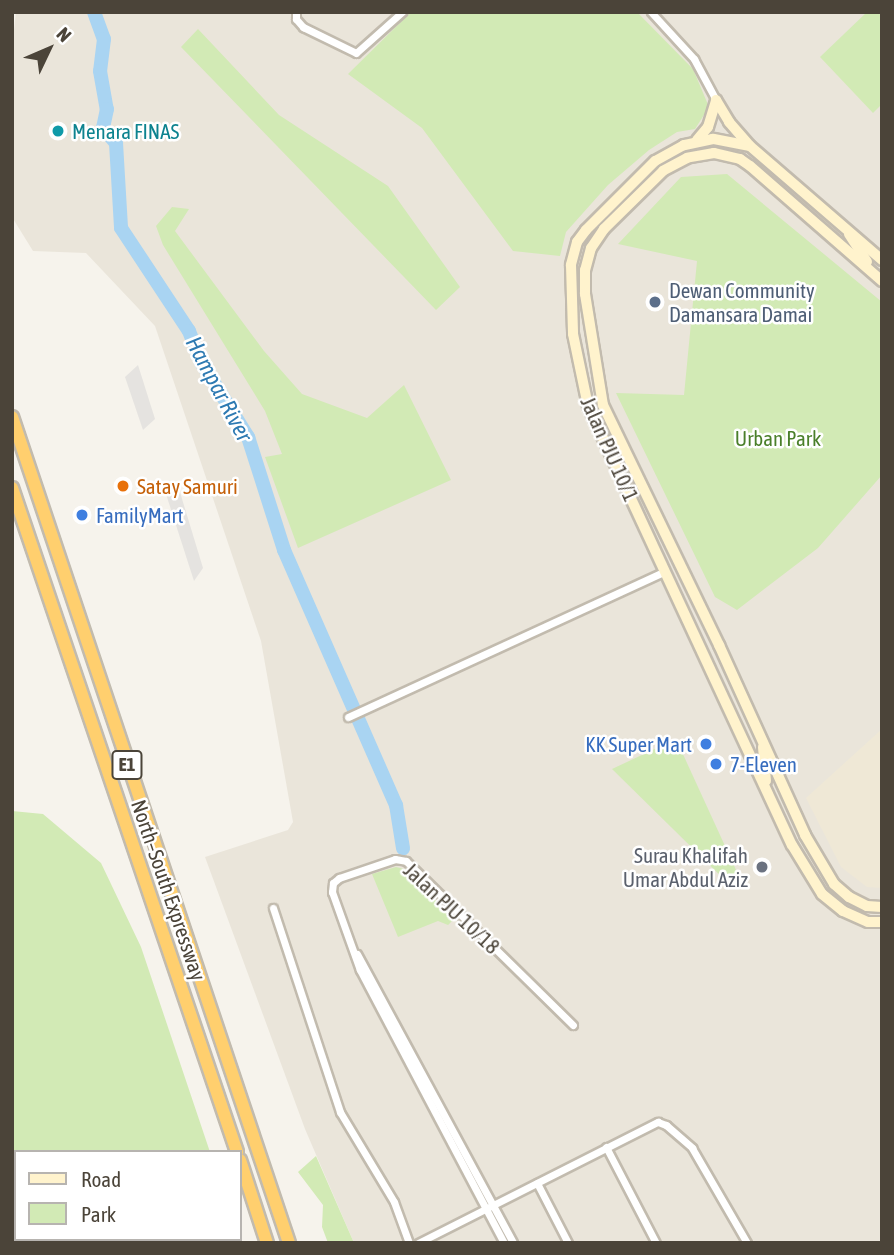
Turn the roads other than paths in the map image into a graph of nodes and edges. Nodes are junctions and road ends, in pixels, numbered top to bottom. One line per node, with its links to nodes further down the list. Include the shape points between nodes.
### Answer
1 (296, 12): 2 (street, via 303,27 356,53)
2 (402, 12)
3 (651, 12): 4 (street, via 694,59)
4 (716, 100): 5 (street, via 708,127); 6 (street)
5 (696, 140): 6 (street, Jalan PJU 10/1, via 726,139); 7 (street, Jalan PJU 10/1)
6 (750, 146): 9 (street, Jalan PJU 10/1)
7 (654, 161): 8 (street); 13 (street, Jalan PJU 10/1, via 586,230 577,242 571,265 573,334 587,404)
8 (625, 207): 11 (street, Jalan PJU 10/1, via 678,161 698,155 727,156 750,166); 15 (street, Jalan PJU 10/1, via 591,248 585,294 603,405)
9 (848, 230): 10 (street, Jalan PJU 10/1); 11 (street, via 860,255)
10 (882, 260)
11 (882, 279)
12 (12, 417): 30 (highway, North–South Expressway / E1)
13 (621, 476): 15 (street); 16 (street, Jalan PJU 10/1)
14 (12, 488): 25 (highway, North–South Expressway / E1)
15 (652, 507): 18 (street, Jalan PJU 10/1)
16 (665, 571): 17 (street); 19 (street, Jalan PJU 10/1)
17 (348, 717)
18 (762, 740): 19 (street); 20 (street, Jalan PJU 10/1, via 805,835 834,884 867,906)
19 (766, 788): 22 (street, Jalan PJU 10/1, via 792,845 822,894 843,911 868,922)
20 (882, 907)
21 (274, 908): 31 (street, via 340,1112 394,1202)
22 (882, 922)
23 (573, 1025): 28 (street, Jalan PJU 10/18, via 406,861 395,859 333,883 332,892 352,945)
24 (606, 1147): 27 (street); 36 (street); 37 (street, via 651,1123 666,1125 700,1159)
25 (236, 1150)
26 (242, 1166): 29 (highway)
27 (537, 1183): 28 (street); 35 (street)
28 (490, 1208): 32 (street); 33 (street, Jalan PJU 10/18); 34 (street, Jalan PJU 10/18)
29 (267, 1243)
30 (289, 1243)
31 (409, 1243)
32 (418, 1243)
33 (504, 1243)
34 (513, 1243)
35 (568, 1243)
36 (656, 1243)
37 (747, 1243)

